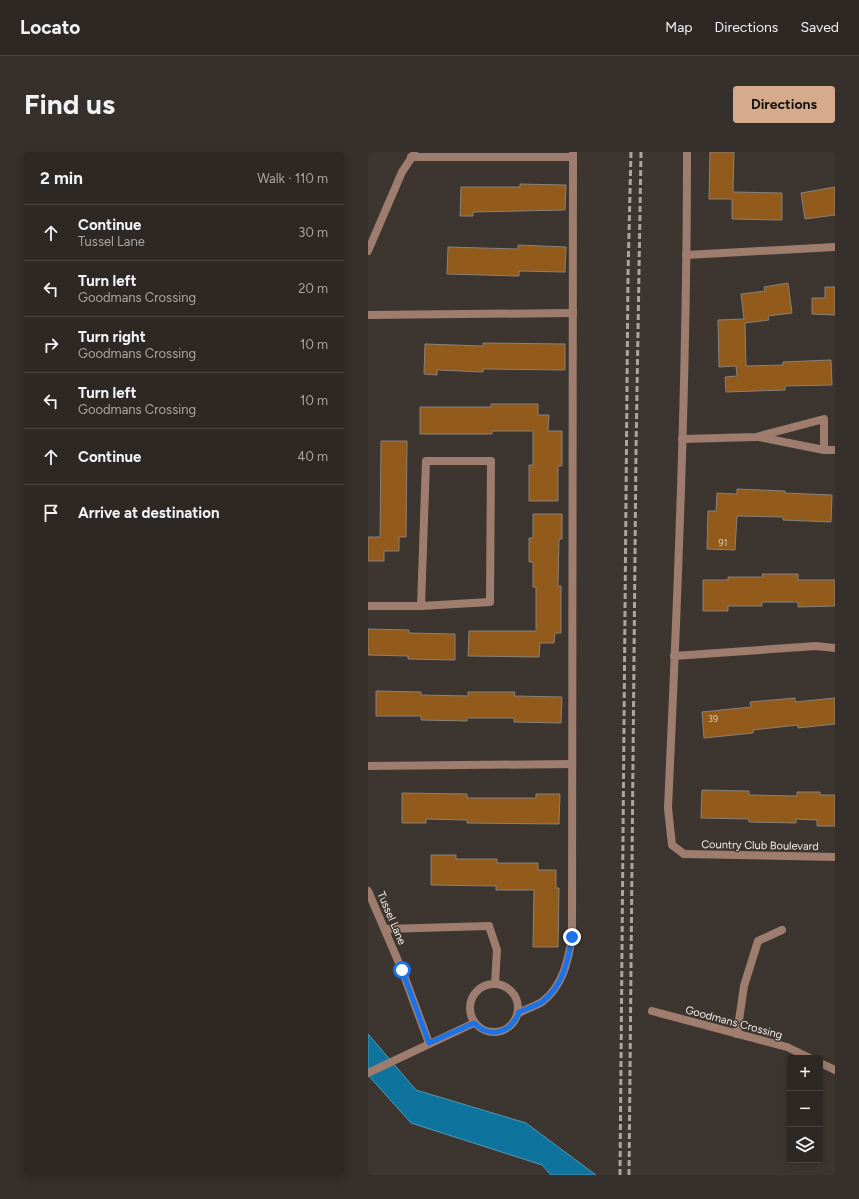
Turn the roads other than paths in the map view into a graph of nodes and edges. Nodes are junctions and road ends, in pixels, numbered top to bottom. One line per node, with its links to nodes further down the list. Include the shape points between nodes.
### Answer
1 (687, 152): 6 (street)
2 (413, 155): 3 (street); 5 (street, via 402,172)
3 (573, 155): 7 (street)
4 (835, 247): 6 (street)
5 (368, 251)
6 (686, 256): 10 (street)
7 (573, 313): 8 (street); 17 (street)
8 (368, 315)
9 (756, 436): 10 (street); 11 (street); 11 (street, via 824,419)
10 (682, 439): 16 (street)
11 (824, 450): 12 (street)
12 (835, 450)
13 (368, 606): 14 (street)
14 (421, 606): 14 (street, via 490,602 491,461 426,461)
15 (835, 648): 16 (street, via 816,646)
16 (674, 656): 19 (street, Country Club Boulevard, via 668,808 672,845 684,854)
17 (572, 764): 18 (street); 25 (street, via 572,937 568,962 559,983 542,1001)
18 (368, 766)
19 (835, 857)
20 (368, 891): 21 (street, Tussel Lane)
21 (385, 929): 23 (street, via 489,926 497,950); 28 (street, Tussel Lane)
22 (782, 930): 27 (street, via 758,941 744,986)
23 (495, 984): 25 (street, via 510,989 516,996); 26 (street, via 486,985 474,995 470,1009)
24 (652, 1011): 27 (street, Goodmans Crossing)
25 (519, 1012): 26 (street, via 513,1024 495,1033 486,1032)
26 (474, 1023): 28 (street)
27 (737, 1034): 29 (street, Goodmans Crossing, via 787,1047)
28 (429, 1043): 32 (street)
29 (804, 1055)
30 (823, 1064): 31 (street)
31 (835, 1070)
32 (368, 1073)

